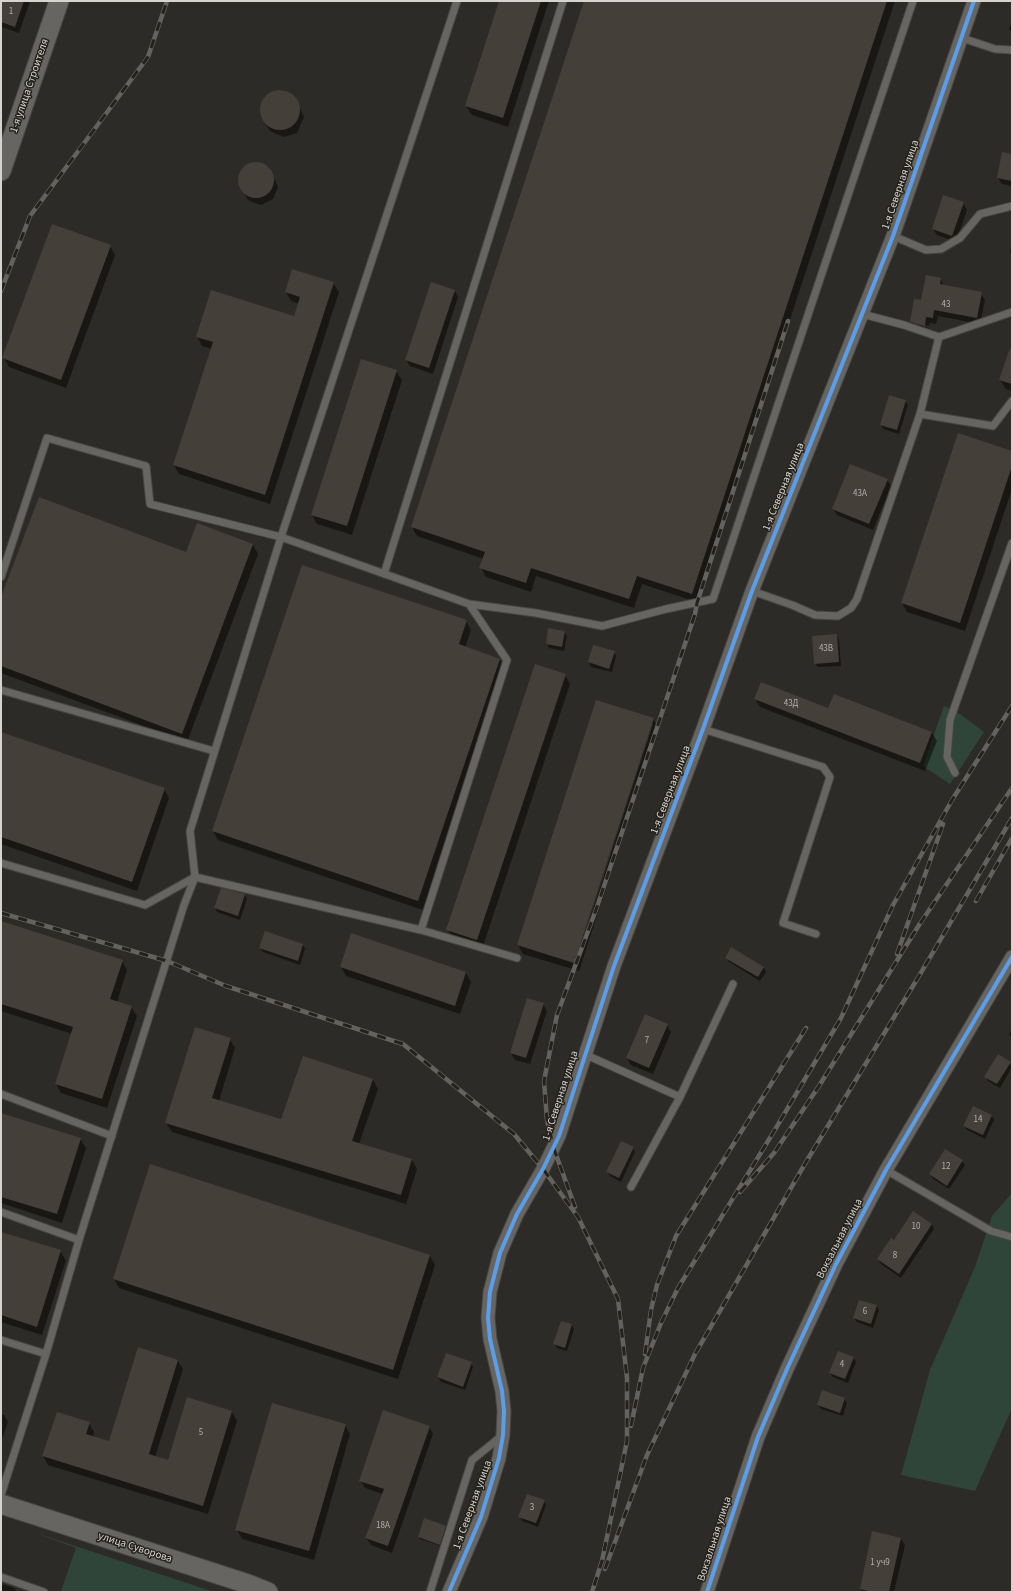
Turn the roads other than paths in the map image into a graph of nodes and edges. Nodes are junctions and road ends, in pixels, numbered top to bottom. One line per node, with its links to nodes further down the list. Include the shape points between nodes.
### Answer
1 (60, 1): 8 (street, 1-я улица Строителя)
2 (457, 1): 16 (lane)
3 (563, 1): 18 (lane)
4 (913, 1): 21 (lane, via 713,599 602,626 536,613)
5 (974, 1): 6 (street, 1-я Северная улица)
6 (962, 38): 7 (lane, via 995,49); 10 (street, 1-я Северная улица)
7 (1012, 50)
8 (1, 171)
9 (1012, 206): 10 (lane, via 980,214 960,238 941,249 926,250)
10 (892, 236): 12 (street, 1-я Северная улица)
11 (1012, 312): 13 (lane)
12 (862, 314): 13 (lane); 20 (street, 1-я Северная улица)
13 (939, 338): 15 (lane)
14 (1012, 401): 15 (lane, via 993,426)
15 (920, 414): 20 (lane, via 866,576 851,608 838,616 815,615)
16 (281, 537): 18 (lane); 19 (lane, via 150,504 146,466 47,438); 24 (lane)
17 (1012, 543): 25 (lane, via 950,720 947,757)
18 (384, 574): 21 (lane)
19 (1, 576)
20 (752, 591): 23 (street, 1-я Северная улица)
21 (469, 604): 28 (lane, via 507,660)
22 (1, 690): 24 (lane)
23 (703, 729): 29 (lane, via 823,767 830,777 783,923); 33 (street, 1-я Северная улица, via 614,966)
24 (214, 751): 27 (lane, via 190,831)
25 (955, 773)
26 (1, 863): 27 (lane, via 145,905)
27 (195, 877): 28 (lane); 36 (lane, via 184,904)
28 (421, 930): 31 (lane)
29 (816, 934)
30 (1012, 957): 37 (street, Вокзальная улица)
31 (517, 958)
32 (733, 984): 35 (lane)
33 (584, 1054): 35 (lane); 44 (street, 1-я Северная улица, via 559,1136 508,1233 492,1286 488,1318 502,1391)
34 (1, 1094): 36 (lane)
35 (680, 1097): 38 (lane)
36 (112, 1136): 41 (lane)
37 (886, 1170): 40 (lane, via 991,1232); 52 (street, Вокзальная улица, via 836,1264 758,1436)
38 (631, 1187)
39 (1, 1212): 41 (lane)
40 (1012, 1238)
41 (79, 1240): 43 (lane)
42 (1, 1340): 43 (lane)
43 (46, 1354): 45 (lane)
44 (503, 1435): 50 (lane, via 472,1460); 51 (street, 1-я Северная улица, via 499,1458 481,1516)
45 (1, 1495)
46 (1, 1504): 49 (street, улица Суворова)
47 (1, 1578): 48 (lane)
48 (44, 1592)
49 (268, 1592)
50 (430, 1592)
51 (449, 1592)
52 (707, 1592)

